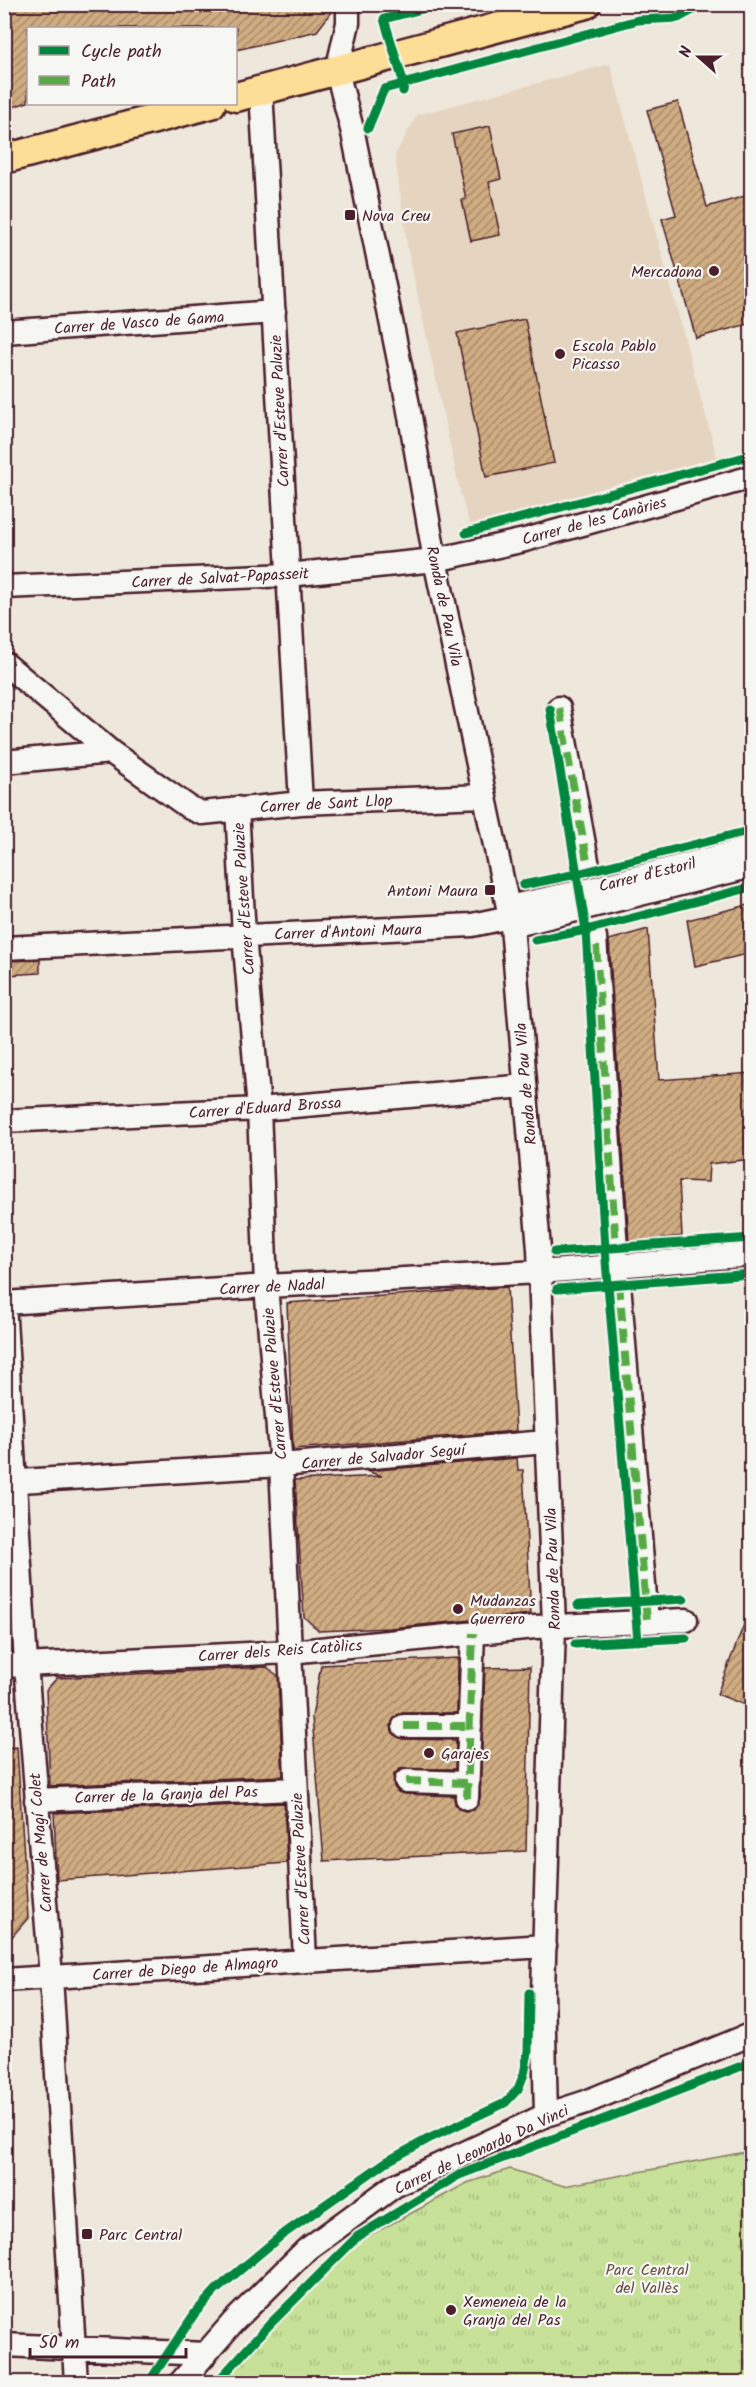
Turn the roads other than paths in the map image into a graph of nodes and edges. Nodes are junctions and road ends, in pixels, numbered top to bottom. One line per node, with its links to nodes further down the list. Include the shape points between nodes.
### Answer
1 (348, 4): 3 (street, via 348,23)
2 (586, 4): 3 (main road)
3 (337, 70): 4 (main road); 10 (street, Ronda de Pau Vila, via 353,133)
4 (248, 94): 7 (street, Carrer d'Esteve Paluzie)
5 (207, 105): 6 (main road)
6 (4, 159)
7 (274, 312): 8 (street, Carrer de Vasco de Gama); 11 (street, Carrer d'Esteve Paluzie)
8 (4, 332)
9 (752, 477): 10 (street, Carrer de les Canàries, via 525,540)
10 (435, 560): 11 (street, Carrer de Salvat-Papasseit); 17 (street, Ronda de Pau Vila)
11 (288, 576): 12 (street, Carrer de Salvat-Papasseit); 18 (street, Carrer d'Esteve Paluzie)
12 (4, 587)
13 (4, 663): 15 (street, Carrer de Sant Llop)
14 (560, 708): 21 (street)
15 (111, 752): 16 (street); 19 (street, Carrer de Sant Llop, via 190,808 202,813)
16 (4, 762)
17 (484, 796): 18 (street, Carrer de Sant Llop); 23 (street, Ronda de Pau Vila)
18 (301, 803): 19 (street, Carrer de Sant Llop)
19 (237, 808): 24 (street, Carrer d'Esteve Paluzie)
20 (752, 848): 23 (street, Carrer d'Estoril, via 592,889)
21 (588, 866)
22 (752, 866): 23 (street, Carrer d'Estoril)
23 (510, 917): 24 (street, Carrer d'Antoni Maura, via 472,925); 27 (street, Ronda de Pau Vila)
24 (244, 935): 26 (street, Carrer d'Antoni Maura); 28 (street, Carrer d'Esteve Paluzie)
25 (595, 937): 30 (street)
26 (4, 948)
27 (525, 1086): 28 (street, Carrer d'Eduard Brossa); 32 (street, Ronda de Pau Vila)
28 (259, 1109): 29 (street, Carrer d'Eduard Brossa); 34 (street, Carrer d'Esteve Paluzie)
29 (4, 1121)
30 (616, 1249)
31 (752, 1255): 32 (street, Carrer de Nadal)
32 (540, 1272): 34 (street, Carrer de Nadal); 36 (street, Ronda de Pau Vila)
33 (619, 1283): 40 (street)
34 (266, 1286): 35 (street, Carrer de Nadal); 37 (street, Carrer d'Esteve Paluzie)
35 (4, 1303): 38 (street, Carrer de Magí Colet)
36 (546, 1442): 37 (street, Carrer de Salvador Seguí); 41 (street, Ronda de Pau Vila)
37 (281, 1466): 38 (street, Carrer de Salvador Seguí); 43 (street, Carrer d'Esteve Paluzie)
38 (10, 1481): 44 (street, Carrer de Magí Colet)
39 (686, 1620): 40 (street, Carrer dels Reis Catòlics)
40 (647, 1622): 41 (street, Carrer dels Reis Catòlics)
41 (554, 1625): 42 (street, Carrer dels Reis Catòlics); 50 (street, Ronda de Pau Vila)
42 (474, 1633): 43 (street, Carrer dels Reis Catòlics); 46 (street)
43 (290, 1652): 44 (street, Carrer dels Reis Catòlics); 48 (street, Carrer d'Esteve Paluzie)
44 (15, 1665): 49 (street, Carrer de Magí Colet)
45 (404, 1726): 46 (street)
46 (470, 1726): 47 (street, via 467,1791)
47 (406, 1781)
48 (296, 1789): 49 (street, Carrer de la Granja del Pas); 51 (street, Carrer d'Esteve Paluzie)
49 (36, 1800): 52 (street, Carrer de Magí Colet)
50 (545, 1946): 51 (street, Carrer de Diego de Almagro); 55 (street, Ronda de Pau Vila)
51 (305, 1960): 52 (street, Carrer de Diego de Almagro)
52 (51, 1977): 53 (street, Carrer de Diego de Almagro); 57 (street, Carrer de Magí Colet)
53 (4, 1980)
54 (746, 2034): 55 (street, Carrer de Leonardo Da Vinci)
55 (546, 2115): 58 (street, Carrer de Leonardo Da Vinci, via 394,2186 305,2251 234,2320)
56 (4, 2345): 57 (street)
57 (74, 2348): 58 (street); 59 (street, Carrer de Magí Colet)
58 (206, 2354): 60 (street, Carrer de Leonardo Da Vinci)
59 (76, 2382)
60 (182, 2382)

